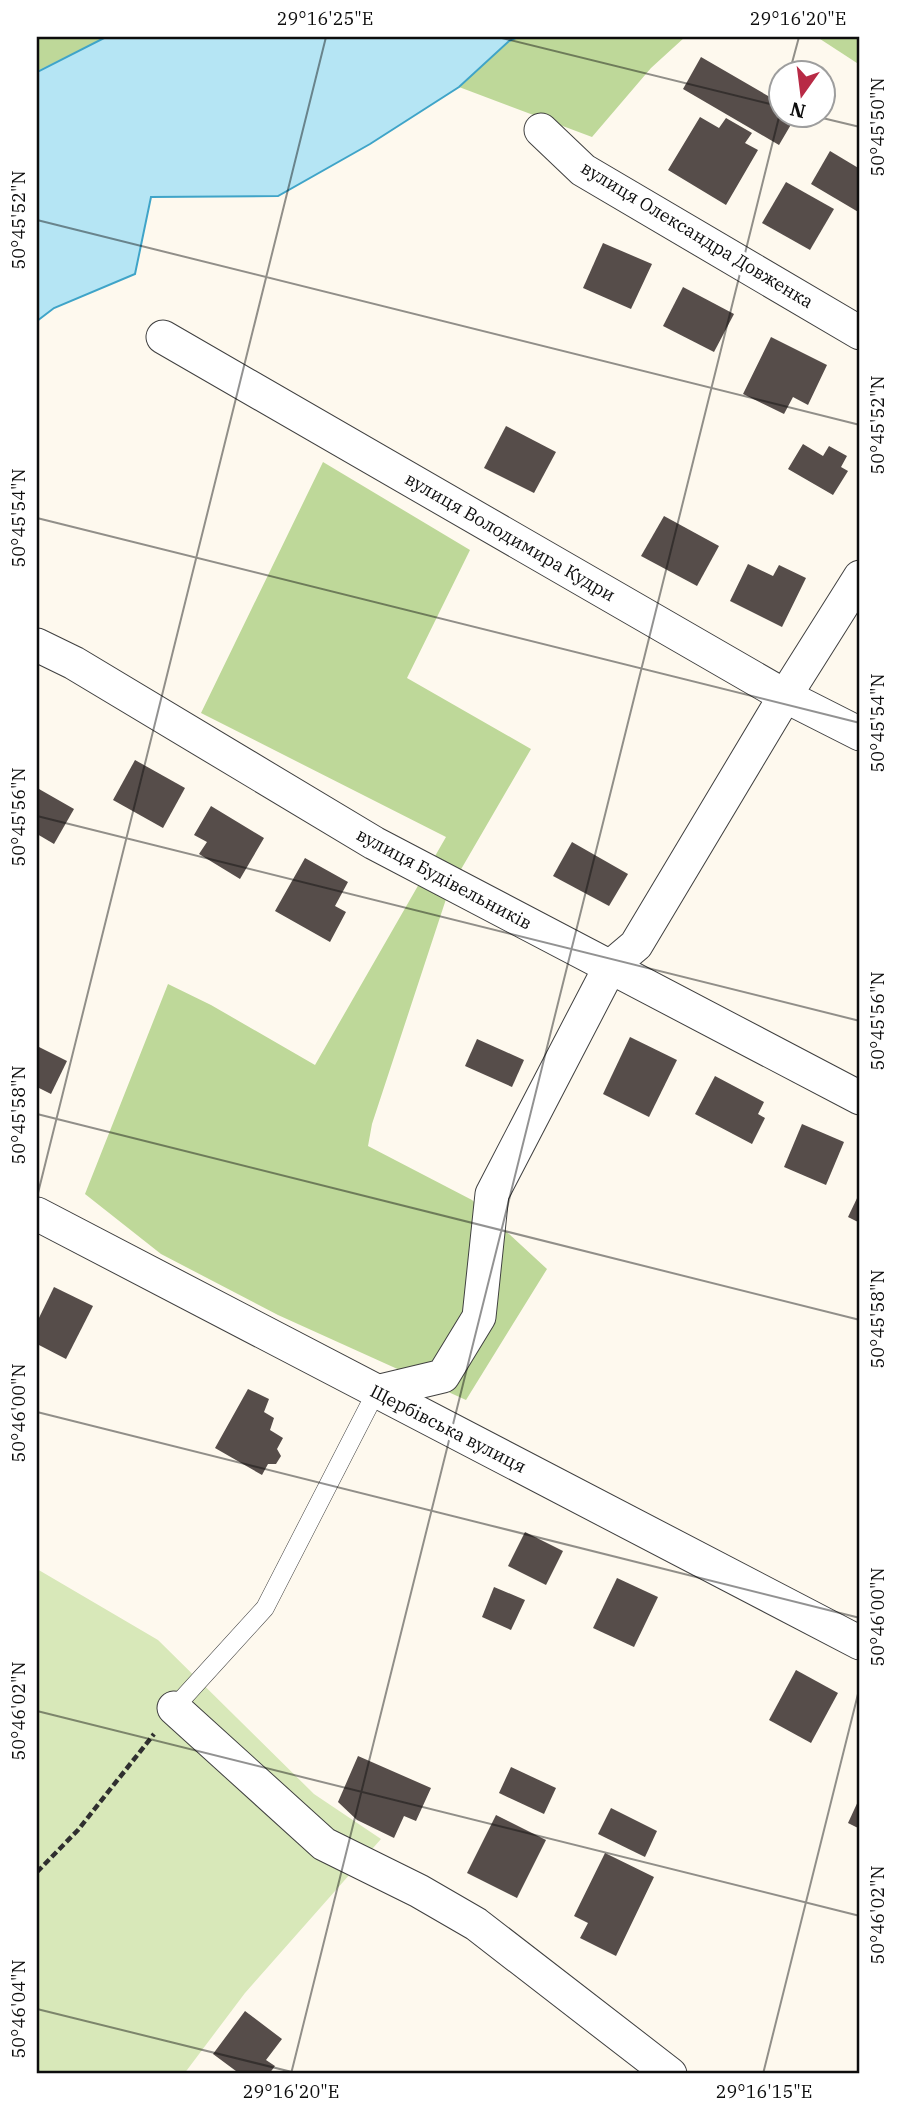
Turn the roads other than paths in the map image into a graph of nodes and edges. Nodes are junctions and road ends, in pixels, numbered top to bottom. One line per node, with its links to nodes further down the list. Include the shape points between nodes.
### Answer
1 (541, 130): 2 (street, вулиця Олександра Довженка, via 583,170)
2 (860, 332)
3 (163, 337): 6 (street, вулиця Володимира Кудри)
4 (860, 578): 6 (street)
5 (37, 645): 8 (street, вулиця Будівельників, via 374,843)
6 (785, 696): 7 (street, вулиця Володимира Кудри); 8 (street, via 636,945)
7 (860, 734)
8 (610, 967): 9 (street, вулиця Будівельників); 11 (street, via 492,1194 479,1317 443,1376)
9 (860, 1098)
10 (37, 1214): 11 (street, Щербівська вулиця)
11 (376, 1392): 12 (street, Щербівська вулиця); 13 (lane, via 265,1608)
12 (860, 1643)
13 (174, 1708): 14 (street, via 324,1844 477,1924)
14 (670, 2074)

